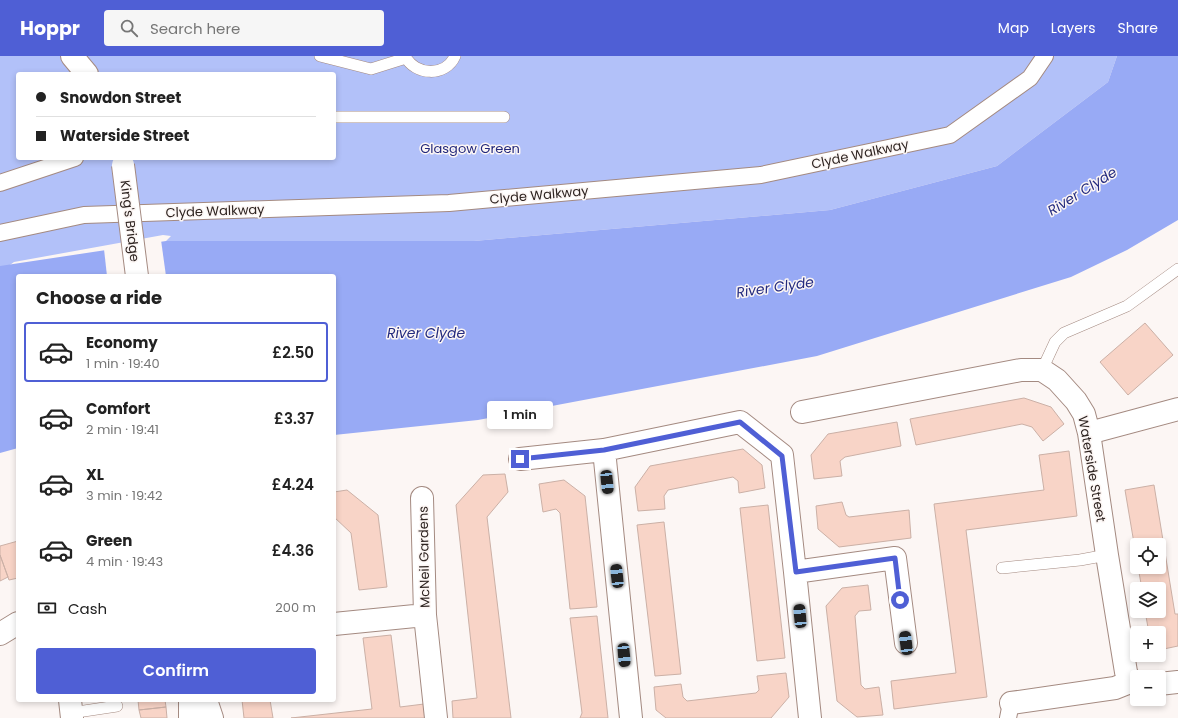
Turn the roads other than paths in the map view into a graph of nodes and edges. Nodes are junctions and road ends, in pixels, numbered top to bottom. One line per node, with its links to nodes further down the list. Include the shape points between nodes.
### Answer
1 (72, 56): 6 (street)
2 (320, 56): 5 (lane, via 371,69)
3 (455, 56): 5 (lane, via 447,66 430,72 412,66)
4 (1045, 56): 12 (street, Clyde Walkway, via 1030,78 950,135 761,175 450,203 84,215)
5 (406, 57)
6 (85, 72)
7 (336, 117): 8 (lane)
8 (504, 117)
9 (69, 160): 11 (street)
10 (122, 162): 14 (street, King's Bridge, bridge)
11 (0, 183)
12 (0, 233)
13 (1178, 269): 15 (lane, via 1128,306 1064,333 1055,342)
14 (137, 274)
15 (1042, 370): 17 (street, via 1021,370); 18 (street, Waterside Street, via 1057,380 1076,400 1084,414)
16 (1178, 409): 18 (street)
17 (802, 412)
18 (1089, 433): 22 (street, Waterside Street)
19 (604, 450): 20 (street); 24 (street, via 740,422 782,456); 42 (street)
20 (520, 459)
21 (422, 498): 25 (street, McNeil Gardens)
22 (1107, 555): 23 (lane); 30 (street, Waterside Street, via 1126,672)
23 (1002, 568)
24 (796, 572): 29 (street, via 895,558); 43 (street)
25 (425, 615): 27 (street, McNeil Gardens); 41 (street, McNeil Gardens)
26 (16, 624): 28 (street)
27 (336, 624)
28 (0, 634)
29 (906, 643)
30 (1130, 678)
31 (1178, 682): 32 (street)
32 (1166, 683)
33 (1130, 684): 38 (street)
34 (190, 702): 39 (street)
35 (207, 702): 40 (street)
36 (117, 706): 37 (lane)
37 (71, 710)
38 (1010, 710)
39 (190, 718)
40 (212, 718)
41 (436, 718)
42 (631, 718)
43 (810, 718)

